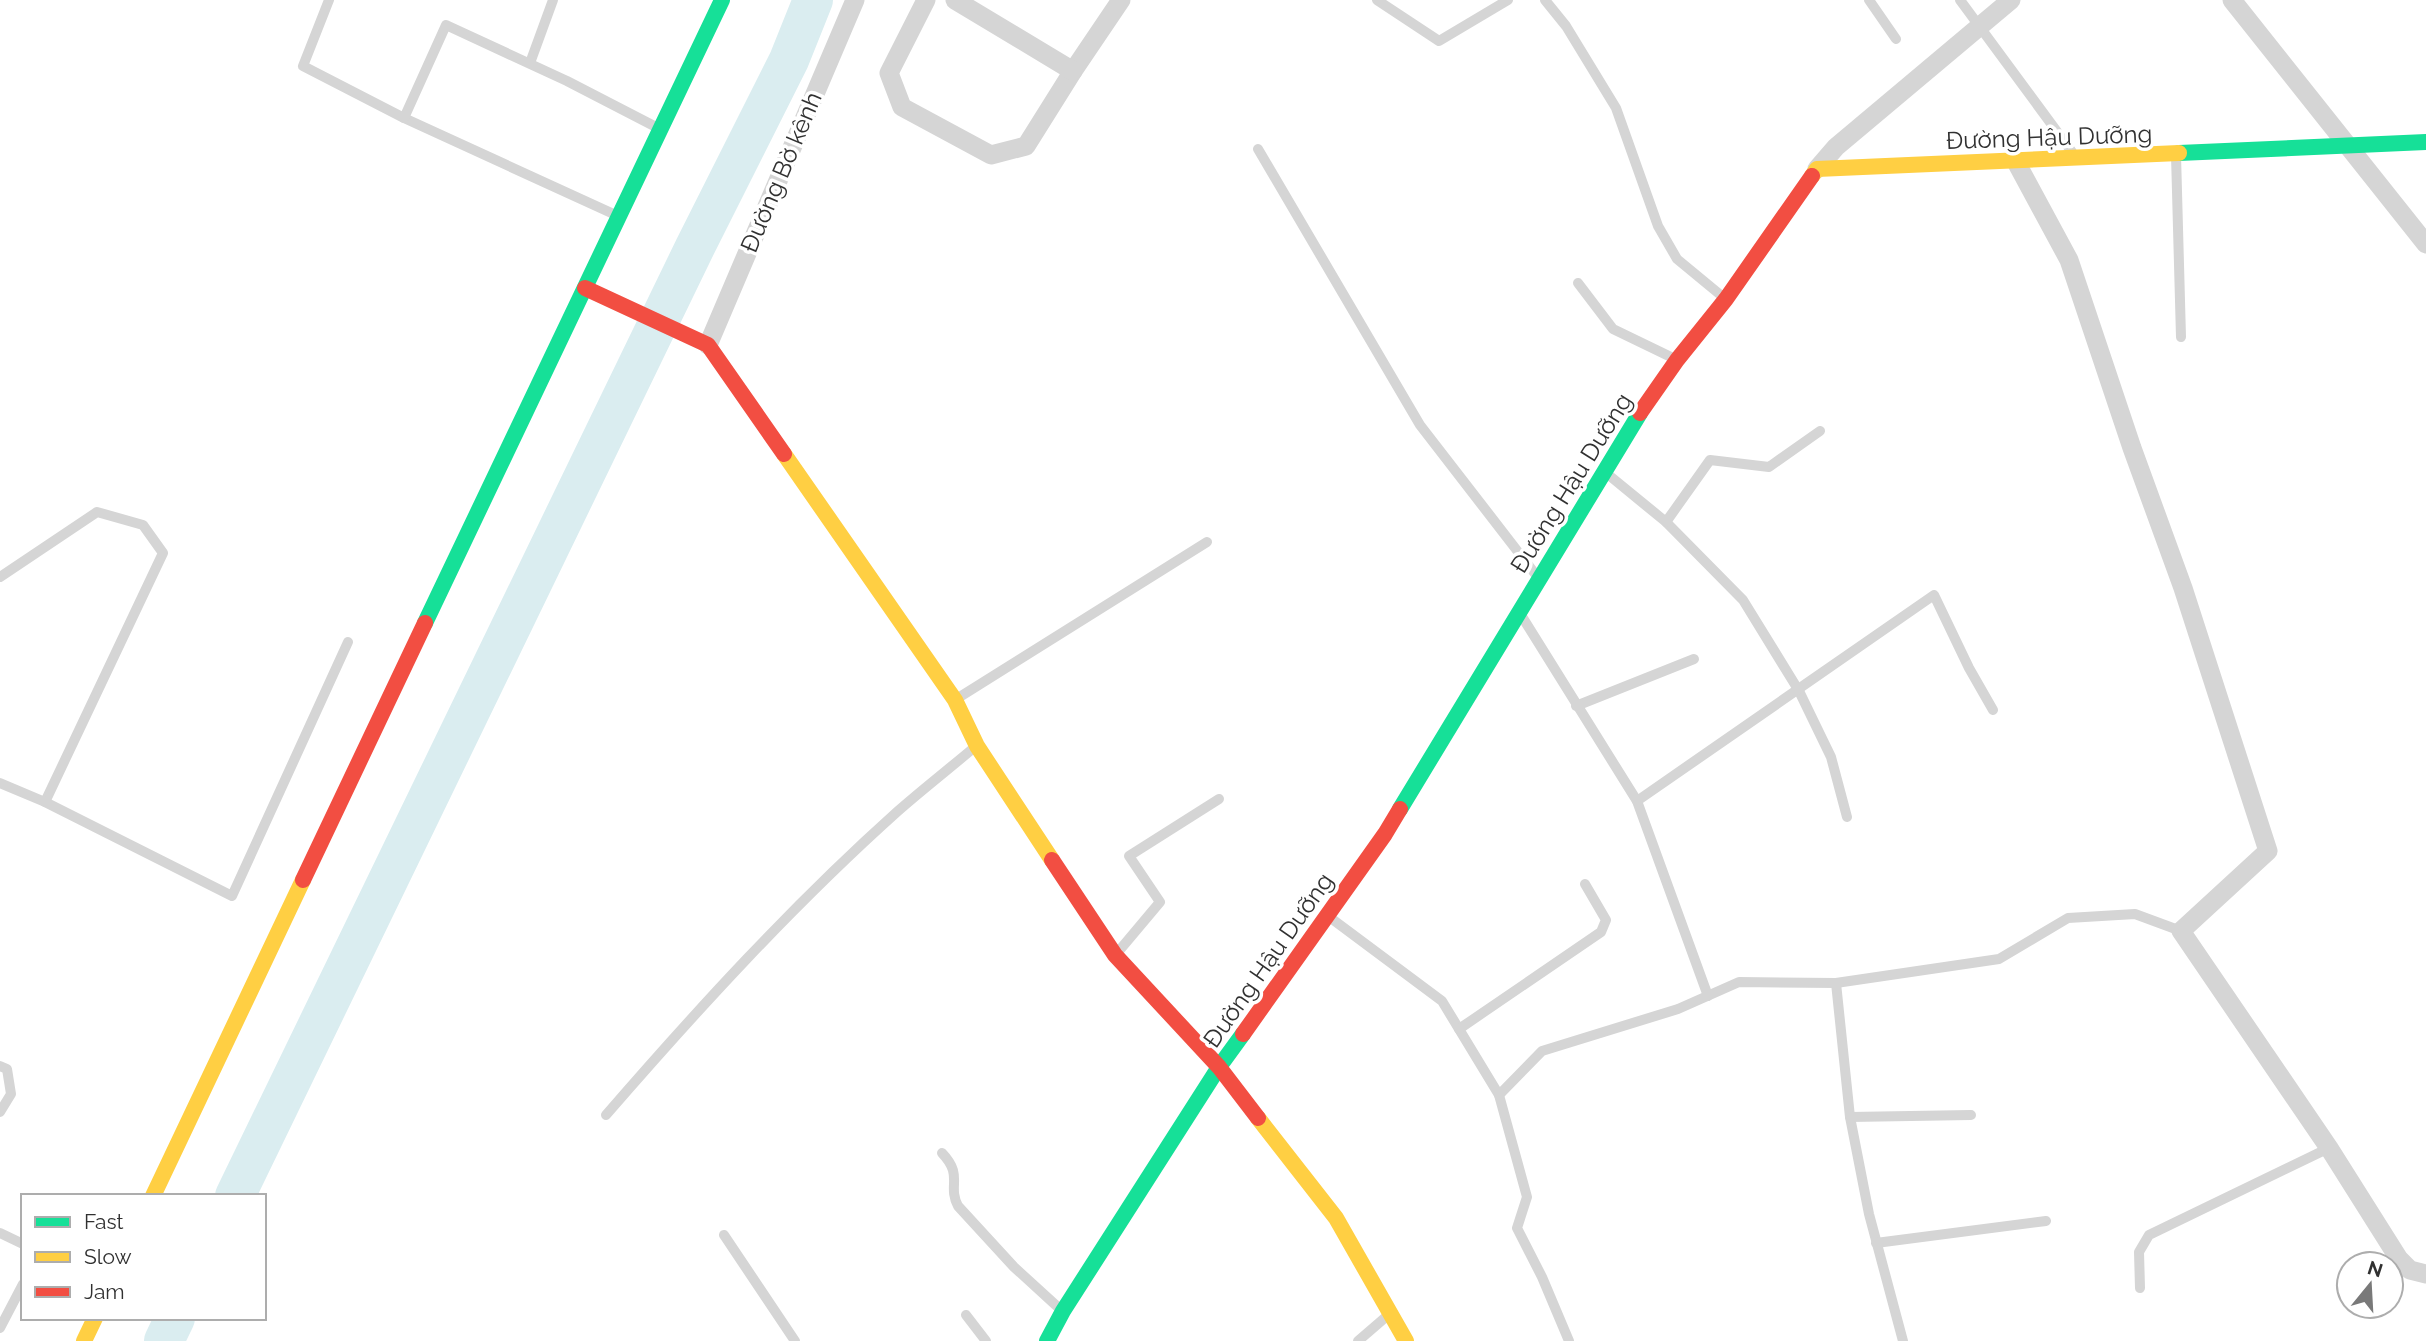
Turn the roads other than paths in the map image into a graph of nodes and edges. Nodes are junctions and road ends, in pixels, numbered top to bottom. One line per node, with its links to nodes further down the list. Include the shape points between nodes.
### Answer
1 (329, 0): 19 (lane, via 303,66)
2 (554, 0): 17 (lane)
3 (722, 0): 20 (street)
4 (855, 0): 34 (street, Đường Bờ kênh)
5 (926, 0): 18 (street, via 889,74 902,107 991,155 1026,146)
6 (955, 0): 18 (street)
7 (1121, 0): 18 (street)
8 (1377, 0): 9 (lane, via 1439,41)
9 (1507, 0)
10 (1545, 0): 32 (lane, via 1616,108 1658,226 1677,259)
11 (1869, 0): 16 (lane)
12 (1960, 0): 15 (lane)
13 (2011, 0): 15 (street)
14 (2232, 0): 22 (street)
15 (1980, 26): 25 (lane); 27 (street, via 1836,147)
16 (1896, 39)
17 (530, 63): 19 (lane, via 446,25); 20 (lane)
18 (1073, 71)
19 (404, 118): 28 (lane)
20 (660, 129): 28 (street)
21 (2426, 142): 22 (street, Đường Hậu Dưỡng)
22 (2348, 147): 24 (street, Đường Hậu Dưỡng); 29 (street)
23 (1258, 149): 41 (lane, via 1420,425)
24 (2176, 155): 25 (street, Đường Hậu Dưỡng); 33 (lane)
25 (2077, 159): 26 (street, Đường Hậu Dưỡng)
26 (2015, 160): 27 (street, Đường Hậu Dưỡng); 57 (street, via 2069,260 2268,851)
27 (1817, 169): 32 (street, Đường Hậu Dưỡng)
28 (618, 217): 31 (street)
29 (2426, 244)
30 (1578, 283): 35 (lane, via 1614,329)
31 (585, 288): 34 (street); 71 (street)
32 (1726, 299): 35 (street, Đường Hậu Dưỡng)
33 (2181, 337)
34 (708, 345): 46 (street)
35 (1677, 360): 37 (street, Đường Hậu Dưỡng)
36 (1820, 431): 38 (lane, via 1769,467 1710,460)
37 (1604, 471): 38 (lane); 41 (street, Đường Hậu Dưỡng)
38 (1666, 522): 45 (lane, via 1743,600)
39 (1207, 542): 46 (lane)
40 (0, 577): 52 (lane, via 97,512 143,525 163,553)
41 (1538, 579): 42 (street, Đường Hậu Dưỡng)
42 (1518, 611): 47 (lane); 56 (street, Đường Hậu Dưỡng, via 1385,834)
43 (348, 642): 52 (lane, via 232,896)
44 (1694, 659): 47 (lane)
45 (1799, 691): 48 (lane, via 1934,595); 53 (lane); 54 (lane, via 1830,757)
46 (955, 700): 49 (street)
47 (1576, 706): 53 (lane)
48 (1993, 710)
49 (977, 746): 58 (street); 66 (lane, via 828,876 704,1003)
50 (0, 783): 52 (lane)
51 (1219, 799): 58 (lane, via 1129,856 1160,902)
52 (45, 802)
53 (1637, 802): 60 (lane)
54 (1847, 817)
55 (1585, 884): 61 (lane, via 1606,920 1601,932)
56 (1327, 916): 61 (lane, via 1442,1001); 63 (street, Đường Hậu Dưỡng)
57 (2181, 931): 59 (lane, via 2135,914 2068,918 1999,959); 69 (street)
58 (1115, 955): 63 (street)
59 (1836, 983): 60 (lane, via 1739,982); 68 (lane)
60 (1708, 996): 64 (lane, via 1542,1051)
61 (1459, 1030): 64 (lane)
62 (0, 1066): 65 (lane, via 7,1069 11,1094)
63 (1219, 1067): 80 (street, Đường Hậu Dưỡng); 81 (street, via 1336,1219)
64 (1499, 1095): 91 (lane, via 1527,1197 1517,1228)
65 (0, 1112)
66 (606, 1115)
67 (1971, 1115): 68 (lane)
68 (1850, 1116): 76 (lane)
69 (2329, 1149): 77 (street, via 2399,1259 2410,1270); 79 (lane, via 2149,1235 2139,1252)
70 (942, 1153): 80 (lane, via 954,1169 958,1206 1014,1267)
71 (154, 1194)
72 (2046, 1221): 76 (lane)
73 (0, 1233): 75 (lane)
74 (724, 1235): 86 (lane)
75 (21, 1243)
76 (1876, 1243): 92 (lane)
77 (2426, 1274)
78 (21, 1288): 84 (lane)
79 (2140, 1288)
80 (1063, 1311): 88 (street, Đường Hậu Dưỡng)
81 (1391, 1313): 89 (lane); 90 (street)
82 (966, 1315): 87 (lane)
83 (94, 1320): 85 (street)
84 (0, 1328)
85 (84, 1341)
86 (795, 1341)
87 (986, 1341)
88 (1047, 1341)
89 (1358, 1341)
90 (1406, 1341)
91 (1569, 1341)
92 (1903, 1341)

